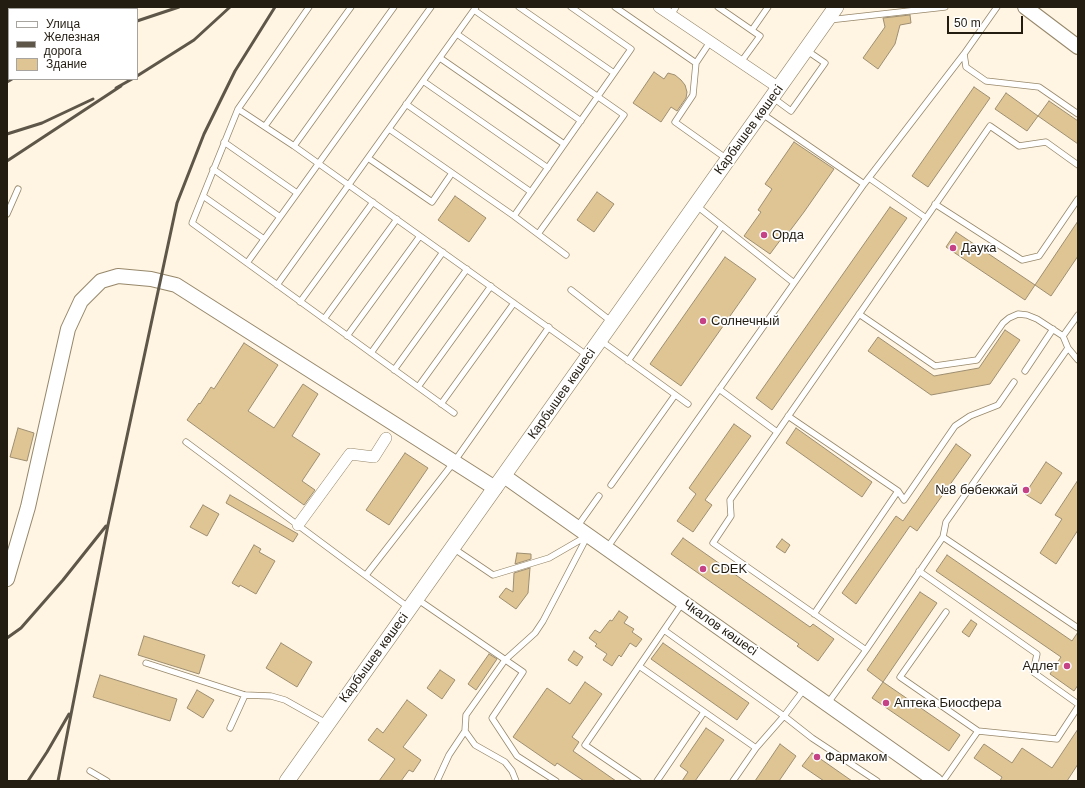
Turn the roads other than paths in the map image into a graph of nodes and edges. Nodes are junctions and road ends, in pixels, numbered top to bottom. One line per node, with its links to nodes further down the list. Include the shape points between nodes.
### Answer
1 (309, 7): 33 (lane)
2 (351, 7): 37 (lane)
3 (394, 7): 41 (lane)
4 (431, 7): 44 (lane)
5 (519, 7): 28 (lane)
6 (571, 7): 28 (lane, via 631,49)
7 (615, 7): 27 (lane)
8 (659, 7): 17 (street)
9 (718, 7): 19 (lane)
10 (768, 7): 19 (lane)
11 (836, 7): 18 (main road, Карбышев көшесі)
12 (945, 7): 18 (lane)
13 (989, 7): 16 (lane)
14 (1025, 7): 22 (street)
15 (475, 9): 20 (lane); 31 (lane)
16 (996, 9): 24 (lane)
17 (674, 11): 21 (street)
18 (827, 20): 23 (main road, Карбышев көшесі)
19 (752, 30): 26 (lane, via 760,36)
20 (456, 34): 25 (lane); 36 (lane)
21 (710, 42): 26 (street); 27 (lane)
22 (1078, 46)
23 (806, 50): 30 (main road, Карбышев көшесі); 30 (lane, via 825,63 791,111)
24 (964, 54): 35 (lane, via 966,66 986,81 1039,87); 49 (lane)
25 (440, 58): 29 (lane); 40 (lane)
26 (741, 62): 30 (street)
27 (696, 63): 43 (lane, via 693,95 675,122)
28 (614, 73): 31 (lane)
29 (423, 81): 32 (lane); 46 (lane)
30 (775, 92): 34 (main road, Карбышев көшесі)
31 (598, 97): 36 (lane); 66 (lane, via 624,115)
32 (406, 104): 38 (lane); 53 (lane)
33 (238, 109): 37 (lane); 39 (lane)
34 (761, 112): 43 (main road, Карбышев көшесі); 50 (lane)
35 (1078, 114)
36 (581, 121): 40 (lane)
37 (265, 126): 41 (lane)
38 (388, 129): 42 (lane); 48 (lane)
39 (224, 142): 47 (lane); 54 (lane)
40 (564, 144): 46 (lane)
41 (294, 146): 44 (lane)
42 (368, 158): 48 (lane, via 432,202); 51 (lane)
43 (727, 160): 59 (main road, Карбышев көшесі)
44 (318, 164): 51 (lane); 54 (lane)
45 (1078, 165): 58 (lane, via 1046,142 1019,146 990,126)
46 (548, 168): 53 (lane)
47 (213, 169): 55 (lane); 62 (lane)
48 (452, 173): 61 (lane)
49 (869, 178): 50 (lane); 63 (lane)
50 (864, 184): 73 (lane)
51 (348, 185): 57 (lane); 74 (lane)
52 (18, 189): 60 (lane)
53 (531, 192): 61 (lane)
54 (297, 193): 62 (lane)
55 (203, 196): 68 (lane); 71 (lane, via 192,223)
56 (1078, 199): 58 (lane, via 1039,256 1022,260)
57 (373, 202): 64 (lane); 77 (lane)
58 (935, 204): 63 (lane)
59 (695, 205): 65 (lane); 82 (main road, Карбышев көшесі)
60 (7, 214)
61 (514, 216): 66 (lane)
62 (280, 217): 68 (lane)
63 (926, 218): 79 (lane)
64 (397, 219): 67 (lane); 81 (lane)
65 (722, 226): 73 (lane); 92 (lane)
66 (538, 234): 70 (lane)
67 (420, 236): 69 (lane); 85 (lane)
68 (264, 239): 71 (lane)
69 (444, 252): 72 (lane); 89 (lane)
70 (566, 255)
71 (247, 263): 74 (lane)
72 (467, 269): 75 (lane); 93 (lane)
73 (794, 283): 97 (lane)
74 (277, 285): 77 (lane)
75 (491, 286): 78 (lane); 96 (lane)
76 (571, 290): 82 (lane)
77 (300, 302): 81 (lane)
78 (514, 303): 83 (lane); 99 (lane)
79 (859, 314): 84 (lane, via 935,366 977,360 1003,323 1018,314 1027,315); 102 (lane)
80 (1078, 315): 86 (lane)
81 (324, 319): 85 (lane)
82 (613, 322): 87 (main road, Карбышев көшесі)
83 (548, 327): 91 (lane); 106 (lane)
84 (1053, 329): 86 (lane); 94 (lane)
85 (347, 336): 89 (lane)
86 (1063, 336): 88 (lane)
87 (600, 340): 91 (main road, Карбышев көшесі); 92 (lane)
88 (1068, 348): 90 (lane); 114 (lane, via 946,522)
89 (371, 353): 93 (lane)
90 (1077, 355)
91 (589, 356): 107 (main road, Карбышев көшесі)
92 (628, 361): 98 (lane)
93 (394, 370): 96 (lane)
94 (1025, 371)
95 (1014, 382): 110 (lane, via 998,405 970,416 956,426 904,500)
96 (418, 387): 99 (lane)
97 (719, 389): 103 (lane); 116 (lane)
98 (675, 394): 100 (lane); 108 (lane)
99 (441, 404): 101 (lane)
100 (688, 404)
101 (454, 413)
102 (788, 416): 103 (lane); 110 (lane)
103 (777, 432): 123 (lane, via 730,500 731,516 713,543)
104 (386, 438): 112 (street, via 374,457 350,454)
105 (186, 442): 112 (lane)
106 (454, 462): 109 (street); 118 (lane); 119 (street, via 176,285 145,278 118,276 101,281 81,301 68,329 28,506)
107 (504, 476): 109 (main road, Карбышев көшесі); 113 (street, Чкалов көшесі)
108 (611, 485)
109 (495, 488): 115 (main road, Карбышев көшесі)
110 (898, 491): 123 (lane)
111 (599, 496): 113 (lane)
112 (298, 525): 118 (lane)
113 (583, 531): 115 (lane, via 549,558 493,575); 116 (street, Чкалов көшесі); 127 (lane, via 544,622)
114 (943, 537): 117 (lane); 124 (lane)
115 (453, 547): 121 (main road, Карбышев көшесі)
116 (606, 548): 120 (street, Чкалов көшесі)
117 (919, 571): 126 (lane); 133 (lane, via 1036,654 1033,672)
118 (366, 575): 121 (lane)
119 (7, 579)
120 (683, 602): 125 (lane); 130 (street, Чкалов көшесі)
121 (414, 604): 127 (lane); 137 (main road, Карбышев көшесі)
122 (946, 612): 140 (lane, via 900,677)
123 (814, 614): 126 (lane)
124 (1078, 628)
125 (664, 630): 129 (lane); 136 (lane)
126 (866, 650): 132 (lane)
127 (505, 660): 139 (lane, via 466,715); 147 (lane, via 523,672 492,718 517,756)
128 (146, 663): 131 (lane)
129 (639, 666): 135 (lane); 148 (lane, via 585,745)
130 (805, 688): 132 (street, Чкалов көшесі); 136 (lane)
131 (245, 695): 137 (lane, via 271,696 285,700); 138 (lane)
132 (827, 704): 152 (street, Чкалов көшесі)
133 (1078, 704)
134 (1078, 707): 140 (lane, via 1057,739)
135 (704, 712): 141 (lane); 149 (lane)
136 (784, 716): 141 (lane); 151 (lane)
137 (327, 723): 144 (main road, Карбышев көшесі)
138 (230, 728)
139 (465, 731): 145 (lane, via 449,755); 146 (lane, via 475,745 505,762)
140 (978, 731): 153 (lane)
141 (756, 748): 150 (lane)
142 (90, 770): 143 (lane)
143 (107, 781)
144 (287, 781)
145 (437, 781)
146 (516, 781)
147 (556, 781)
148 (638, 781)
149 (657, 781)
150 (733, 781)
151 (877, 781)
152 (936, 781)
153 (943, 781)

